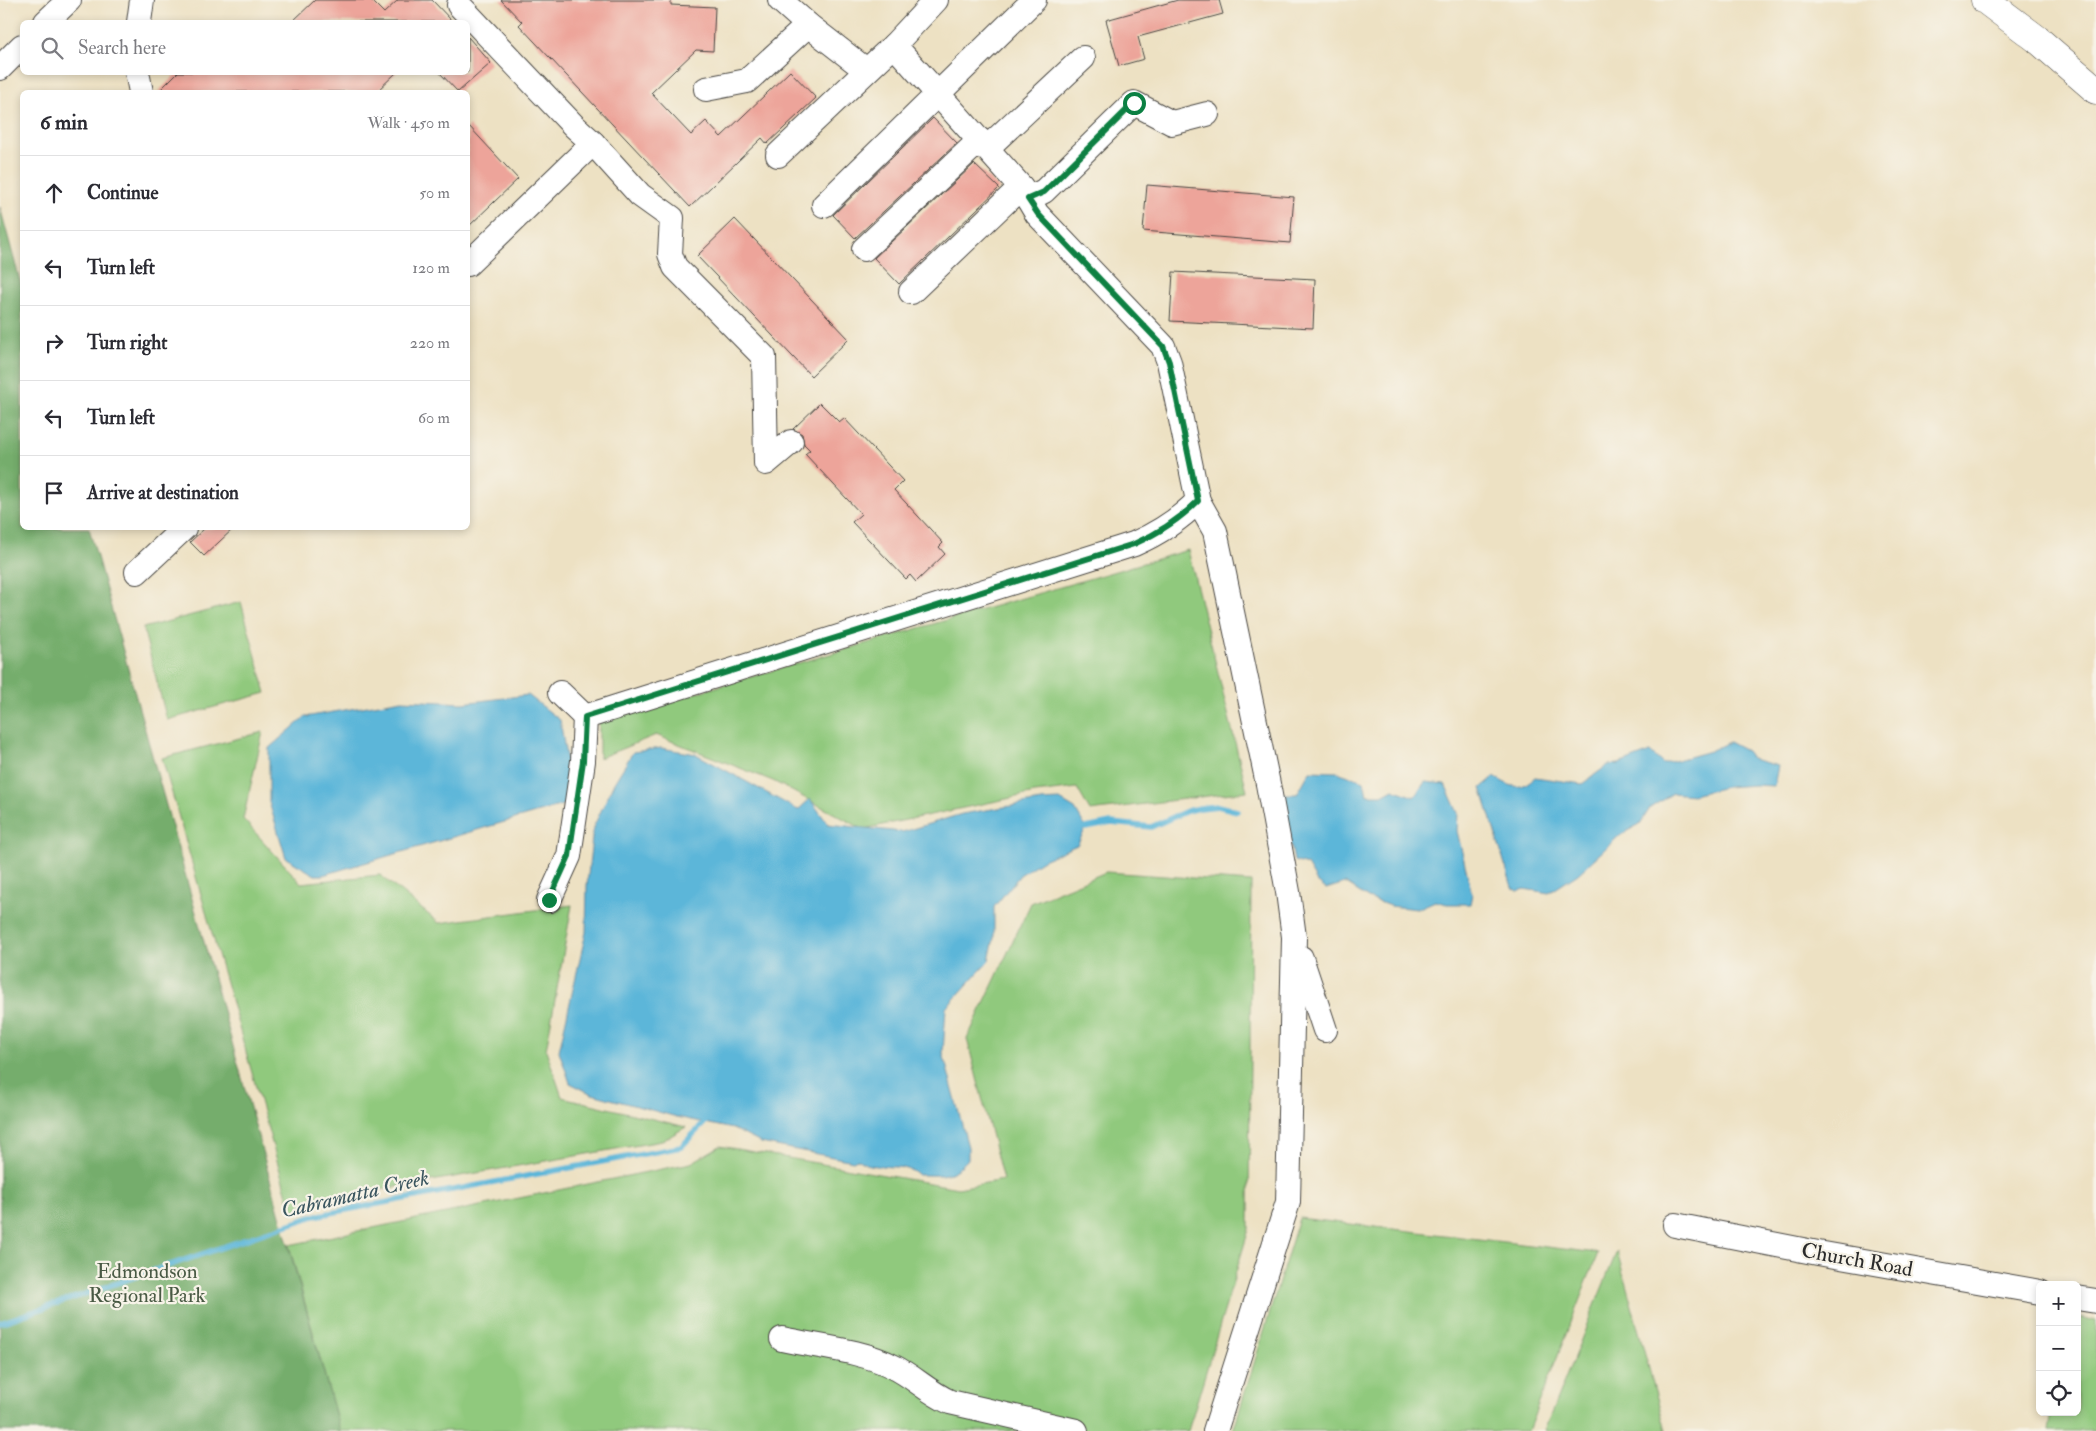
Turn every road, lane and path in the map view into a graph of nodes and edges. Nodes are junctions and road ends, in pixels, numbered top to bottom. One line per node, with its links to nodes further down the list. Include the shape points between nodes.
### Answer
1 (69, 0): 8 (street)
2 (142, 0): 9 (street)
3 (780, 0): 10 (street)
4 (936, 0): 11 (street)
5 (1034, 0): 20 (street)
6 (1985, 0): 19 (main road)
7 (459, 5): 22 (street)
8 (48, 20)
9 (139, 20)
10 (808, 26): 15 (street); 17 (street, via 747,81)
11 (894, 45): 15 (street); 20 (street)
12 (20, 48): 14 (street)
13 (1083, 58): 23 (street)
14 (0, 68)
15 (866, 70): 24 (street)
16 (138, 75): 18 (street)
17 (706, 89)
18 (141, 90)
19 (2096, 90)
20 (939, 94): 23 (street); 26 (street)
21 (1208, 114): 25 (street, via 1172,123 1134,103 1044,192)
22 (593, 143): 28 (street); 30 (street, via 640,195 672,218 670,254 675,267 764,357 766,463)
23 (983, 144): 25 (street); 27 (street)
24 (778, 154)
25 (1025, 193): 29 (street); 31 (street, via 1038,214 1163,346)
26 (824, 205)
27 (864, 249)
28 (470, 262)
29 (911, 292)
30 (791, 442)
31 (1198, 501): 35 (street, via 1181,518 1134,544); 37 (street, via 1215,531 1268,784)
32 (182, 530): 33 (street)
33 (137, 572)
34 (560, 693): 35 (street)
35 (585, 717): 36 (street, via 583,761 569,856)
36 (549, 900)
37 (1294, 937): 38 (street); 45 (street, via 1288,1202)
38 (1325, 1030)
39 (1675, 1225): 40 (street, Church Road, via 1818,1254)
40 (2036, 1291)
41 (2081, 1299): 42 (street)
42 (2096, 1301)
43 (782, 1340): 44 (street, via 875,1359 895,1367 931,1393 950,1402)
44 (1076, 1431)
45 (1215, 1431)

